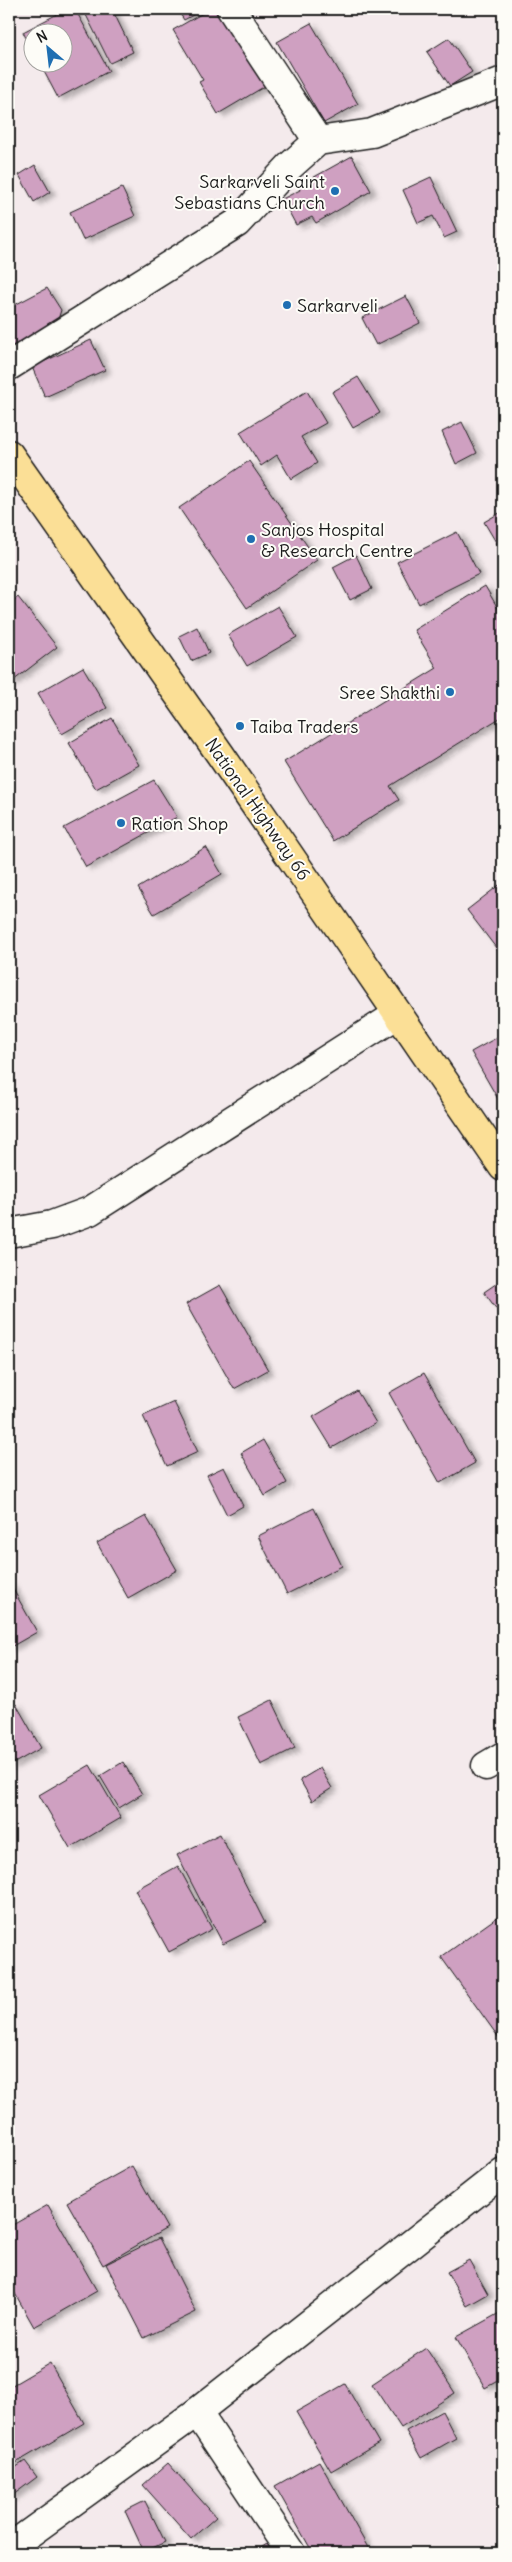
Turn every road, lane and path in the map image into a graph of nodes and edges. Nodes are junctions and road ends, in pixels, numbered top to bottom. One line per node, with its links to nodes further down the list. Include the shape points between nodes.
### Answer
1 (231, 9): 3 (street)
2 (503, 81): 3 (street, via 372,133)
3 (318, 141): 4 (street, via 237,223)
4 (9, 366)
5 (9, 454): 6 (main road, National Highway 66)
6 (398, 1014): 7 (main road, National Highway 66); 8 (street, via 90,1211 52,1226)
7 (503, 1167)
8 (9, 1232)
9 (503, 2172): 10 (street)
10 (196, 2412): 11 (street); 12 (street)
11 (9, 2548)
12 (291, 2553)

